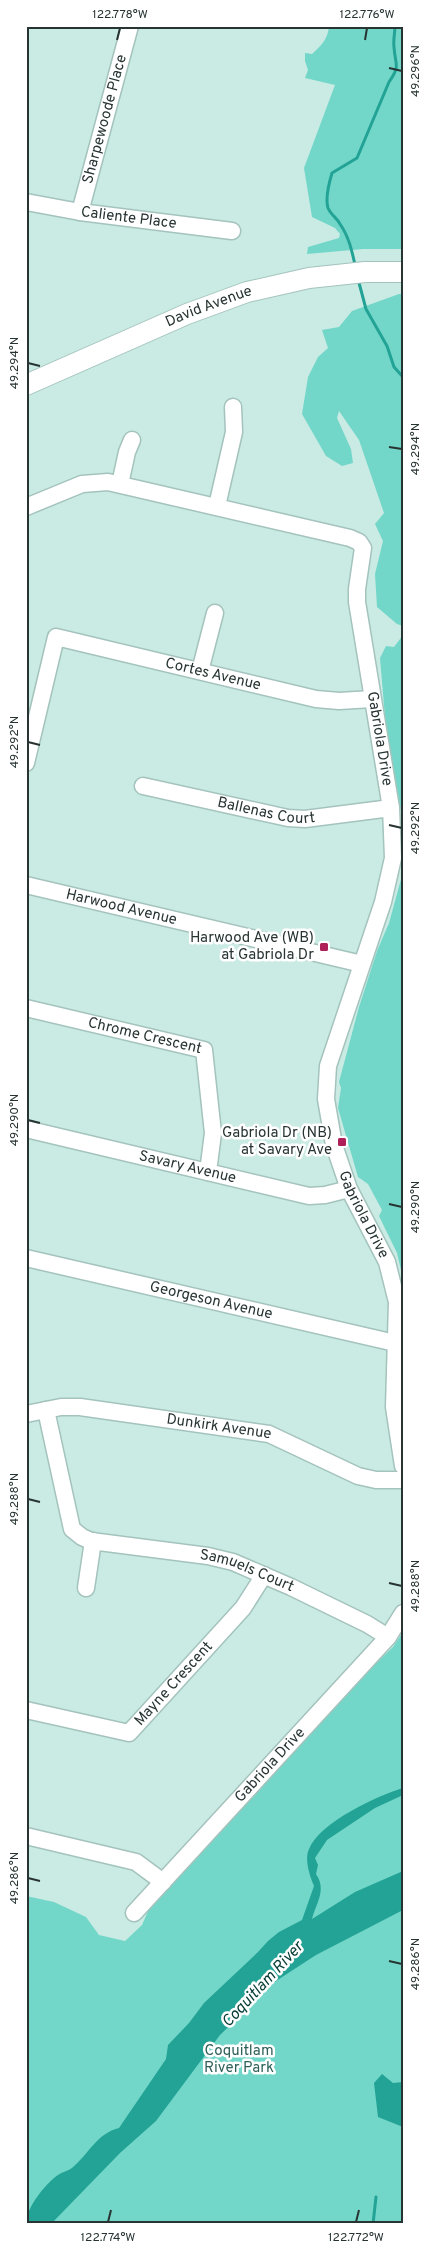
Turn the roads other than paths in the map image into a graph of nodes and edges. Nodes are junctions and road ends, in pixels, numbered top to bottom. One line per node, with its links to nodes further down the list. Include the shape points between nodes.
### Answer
1 (130, 26): 3 (street, Sharpewoode Place)
2 (26, 202): 3 (street, Caliente Place)
3 (80, 212): 4 (street, Caliente Place)
4 (232, 231)
5 (403, 261): 6 (main road, David Avenue, via 366,260)
6 (308, 272): 7 (main road, David Avenue); 8 (main road, David Avenue, via 259,276 212,291); 9 (main road, David Avenue, via 216,302)
7 (403, 272)
8 (26, 372)
9 (26, 385)
10 (233, 408): 13 (street, via 234,432)
11 (132, 440): 12 (street)
12 (120, 484): 13 (street, Gabriola Drive); 14 (street, Gabriola Drive, via 82,484)
13 (216, 506): 17 (street, Gabriola Drive, via 350,538 361,545 363,554 356,595)
14 (26, 507)
15 (214, 613): 16 (street)
16 (200, 672): 17 (street, Cortes Avenue, via 316,698 339,701); 18 (street, Cortes Avenue, via 56,637)
17 (372, 699): 20 (street, Gabriola Drive)
18 (26, 763)
19 (143, 786): 20 (street, Ballenas Court, via 288,818 305,819)
20 (392, 808): 22 (street, Gabriola Drive, via 392,872)
21 (26, 885): 22 (street, Harwood Avenue)
22 (362, 964): 26 (street, Gabriola Drive, via 328,1066 325,1085 328,1117)
23 (26, 1008): 25 (street, Chrome Crescent, via 204,1050 213,1133)
24 (26, 1129): 25 (street, Savary Avenue)
25 (208, 1172): 26 (street, Savary Avenue, via 308,1196)
26 (349, 1188): 28 (street, Gabriola Drive, via 390,1271 397,1302)
27 (26, 1258): 28 (street, Georgeson Avenue)
28 (395, 1343): 31 (street, Gabriola Drive, via 394,1407)
29 (46, 1410): 30 (street, Dunkirk Avenue); 32 (street, Dunkirk Avenue, via 80,1407 269,1434 358,1476); 33 (street, Samuels Court, via 72,1529 82,1538)
30 (26, 1414)
31 (403, 1466)
32 (403, 1480)
33 (93, 1541): 34 (street, Samuels Court, via 208,1556); 35 (street)
34 (264, 1575): 37 (street, Samuels Court); 38 (street, Mayne Crescent, via 242,1608 129,1733)
35 (86, 1588)
36 (403, 1613): 37 (street, Gabriola Drive)
37 (388, 1637): 40 (street, Gabriola Drive)
38 (26, 1710)
39 (26, 1836): 40 (street, via 136,1862)
40 (163, 1882): 41 (street, Gabriola Drive)
41 (134, 1913)

